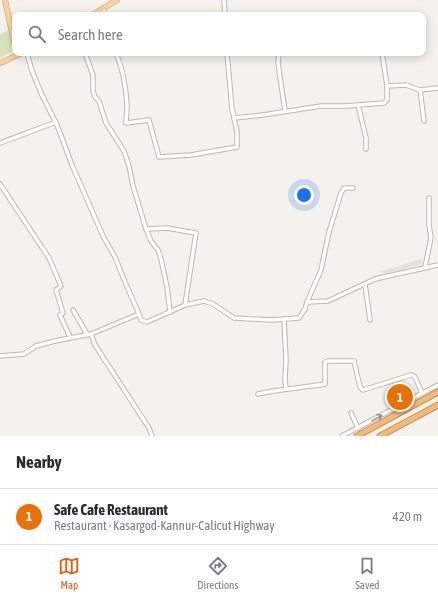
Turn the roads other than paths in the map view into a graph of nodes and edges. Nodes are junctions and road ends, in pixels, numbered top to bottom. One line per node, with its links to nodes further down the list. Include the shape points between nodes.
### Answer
1 (5, 0): 8 (main road)
2 (117, 0): 4 (main road)
3 (224, 0): 7 (street)
4 (103, 8): 5 (main road); 6 (street)
5 (97, 12)
6 (104, 12)
7 (225, 12)
8 (12, 32)
9 (15, 56): 16 (main road)
10 (28, 56): 24 (street, via 34,77)
11 (86, 56): 30 (street, via 93,75 93,91 106,123 124,151)
12 (117, 56): 22 (street, via 125,88 126,123 150,120 159,158 237,147)
13 (227, 56): 22 (street)
14 (278, 56): 21 (street)
15 (382, 56): 17 (street)
16 (0, 63)
17 (387, 86): 19 (street, via 406,85); 20 (street, via 386,102)
18 (438, 88): 19 (street)
19 (420, 90): 23 (street)
20 (358, 105): 21 (street, via 321,106); 26 (street, via 366,138)
21 (285, 111): 22 (street)
22 (234, 118)
23 (424, 121)
24 (56, 122): 25 (street); 38 (street, via 72,165)
25 (0, 143)
26 (366, 150)
27 (0, 184): 42 (street, via 49,258 61,286 56,290 63,313 60,315)
28 (353, 188): 34 (street, via 344,188 341,193 321,270)
29 (429, 198): 32 (street, via 431,238)
30 (146, 229): 35 (street, via 167,228 196,233); 37 (street, via 161,259)
31 (438, 265): 32 (street)
32 (425, 267): 33 (street, via 375,279)
33 (365, 284): 34 (street, via 328,301); 40 (street)
34 (307, 302): 39 (street, via 299,318)
35 (185, 304): 37 (street); 39 (street, via 204,301 234,318)
36 (73, 310): 41 (street)
37 (170, 312): 38 (street, via 147,322 142,320)
38 (139, 314): 41 (street)
39 (284, 319): 45 (street)
40 (370, 320)
41 (89, 334): 42 (street); 52 (street)
42 (70, 338): 43 (street, via 36,346 24,354)
43 (0, 356)
44 (438, 385): 47 (street)
45 (286, 388): 47 (street, via 297,389 325,384 325,362 354,360 360,387 363,390 411,375 415,377); 48 (street)
46 (438, 392): 54 (highway)
47 (422, 393): 51 (street, one-way to 47)
48 (258, 394)
49 (438, 405): 55 (highway)
50 (351, 413): 51 (street)
51 (358, 428): 53 (street)
52 (152, 436)
53 (342, 436)
54 (357, 436)
55 (380, 436)

